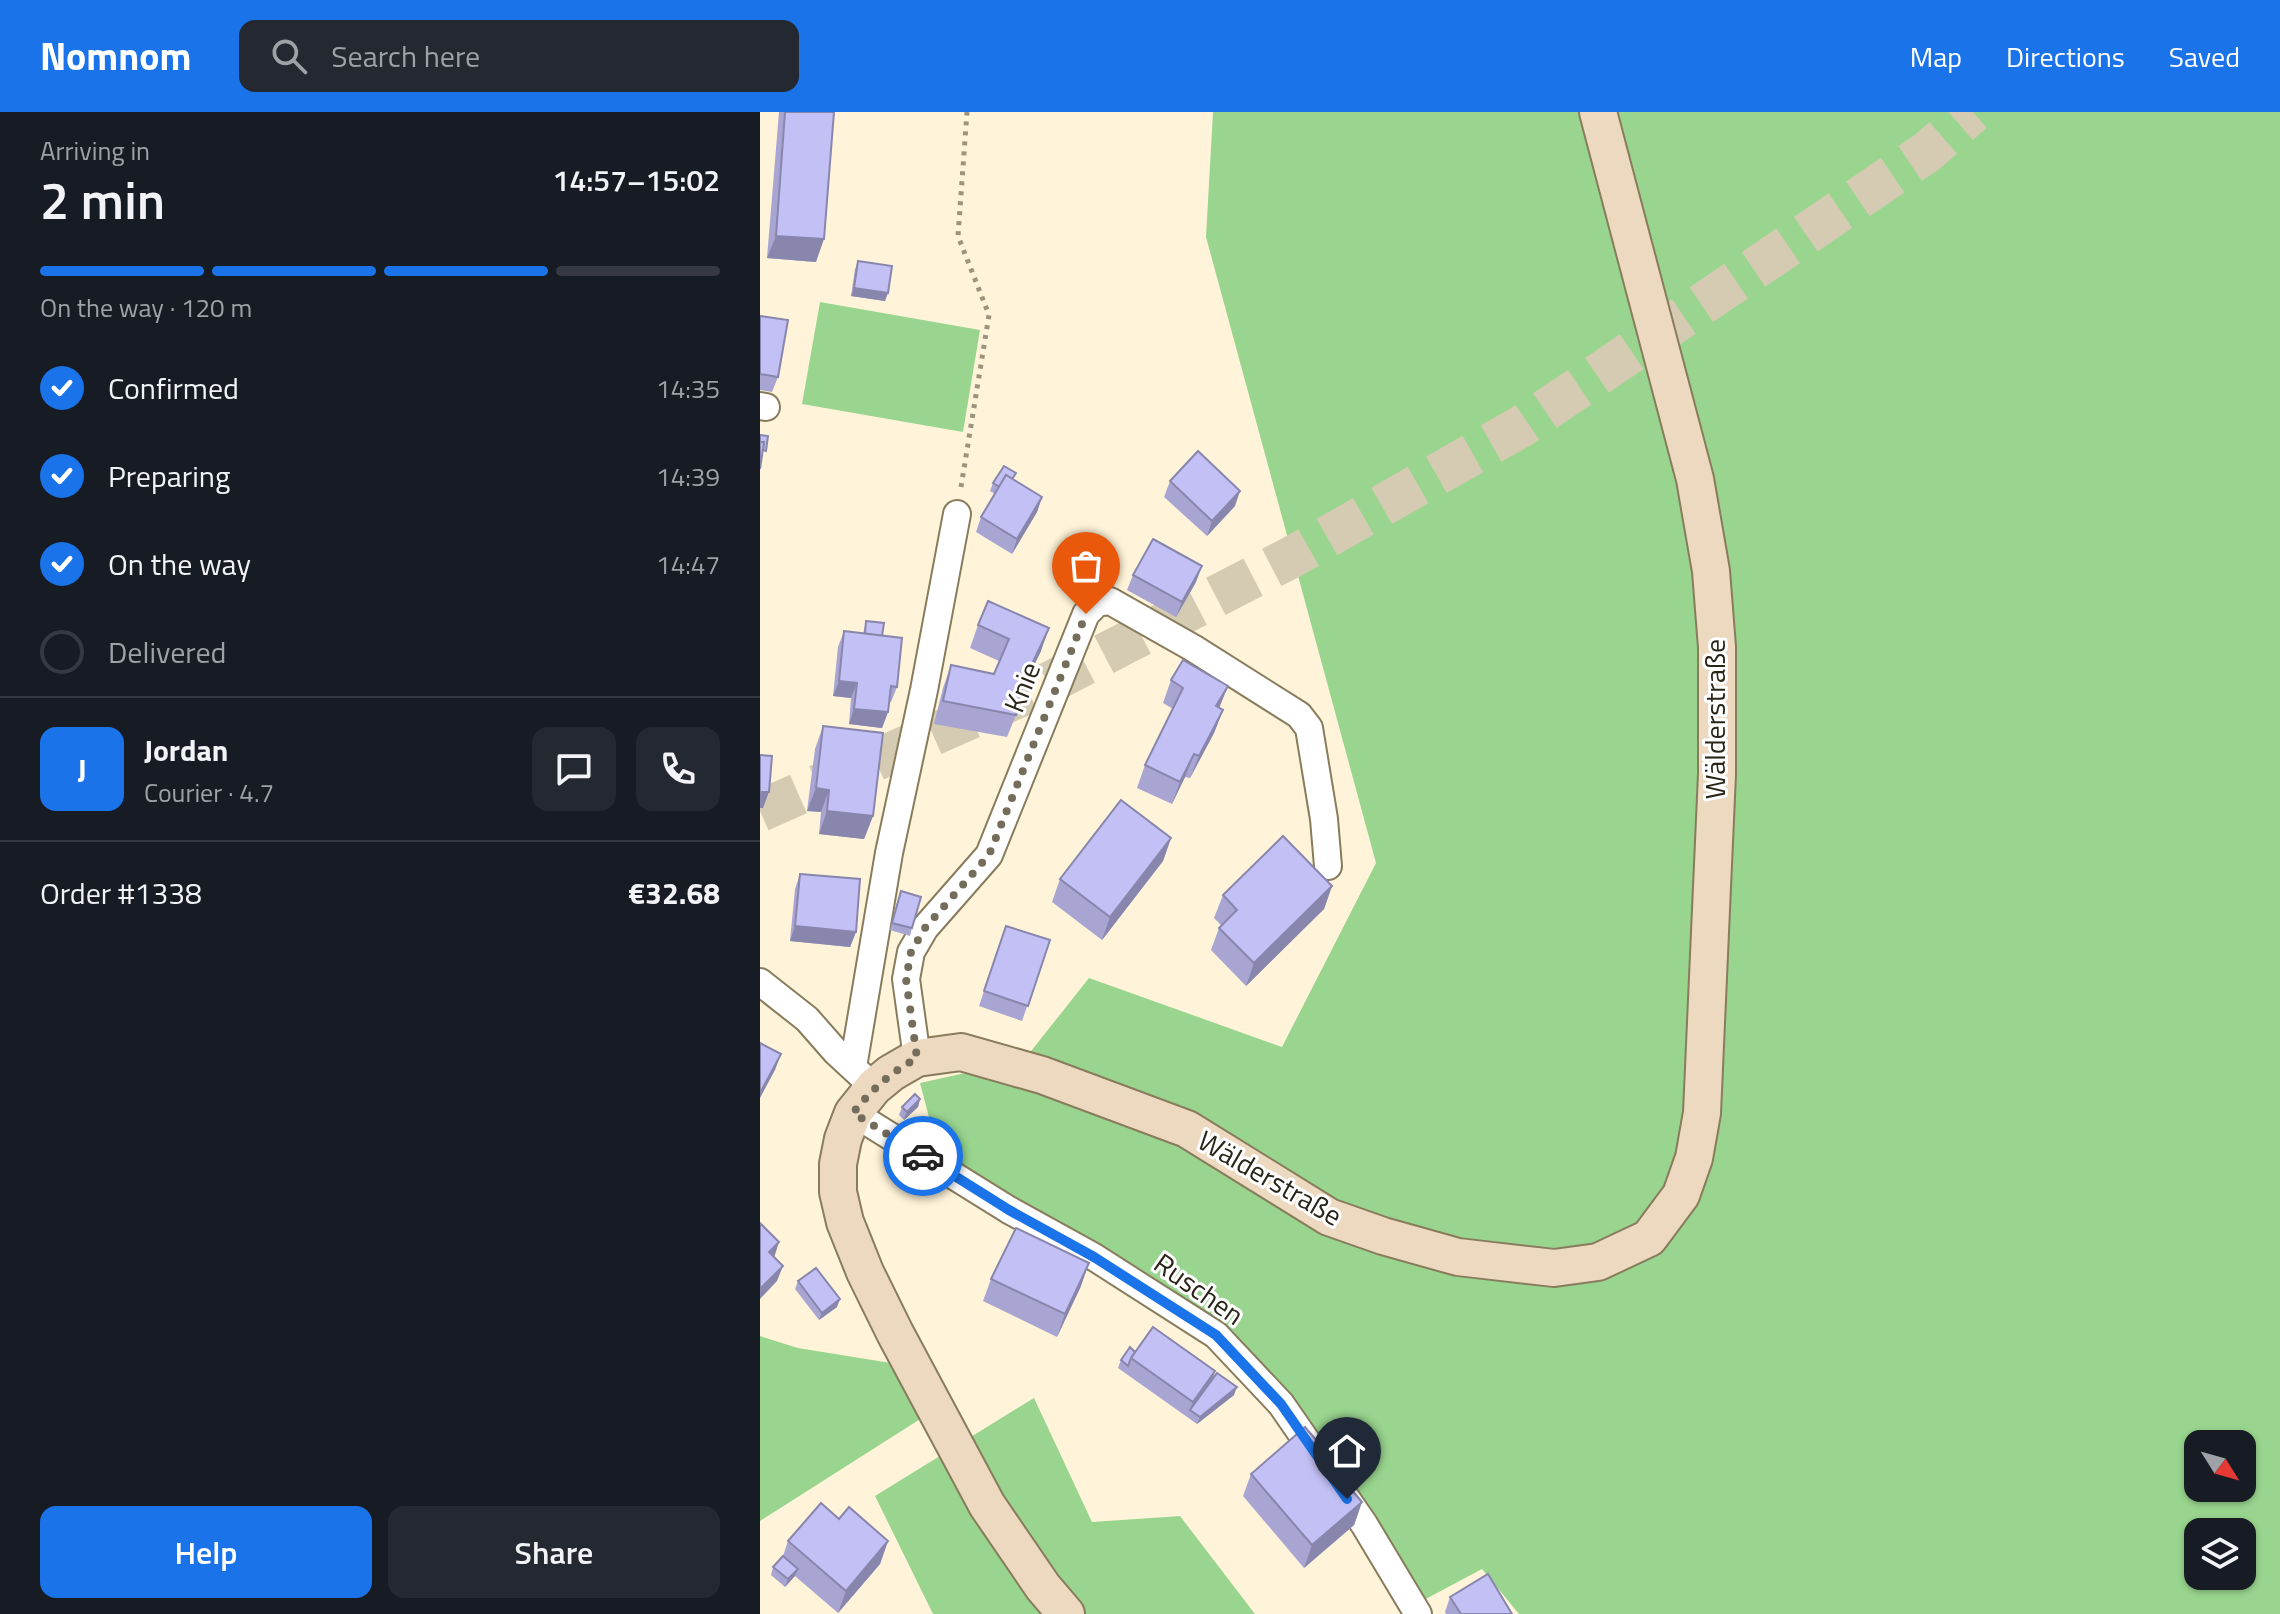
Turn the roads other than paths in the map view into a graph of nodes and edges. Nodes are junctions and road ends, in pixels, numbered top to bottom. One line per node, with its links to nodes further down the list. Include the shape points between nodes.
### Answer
1 (1598, 112): 5 (street, Wälderstraße, via 1695,479 1717,647 1717,774 1702,1113 1681,1195 1649,1238 1598,1262 1554,1268 1458,1257 1329,1217 1187,1129 1071,1086 961,1052)
2 (957, 514): 6 (street, via 889,853)
3 (1328, 866): 5 (street, Knie, via 1309,728 1299,715 1110,601 1097,603 1086,614 989,855 925,928 911,952 906,979)
4 (760, 982): 6 (street, via 807,1019)
5 (917, 1058): 6 (street, Wälderstraße)
6 (860, 1089): 7 (street, via 838,1164 845,1222 865,1272 987,1505); 8 (street, Ruschen, via 1009,1210 1216,1335 1281,1404)
7 (1066, 1614)
8 (1418, 1614)

